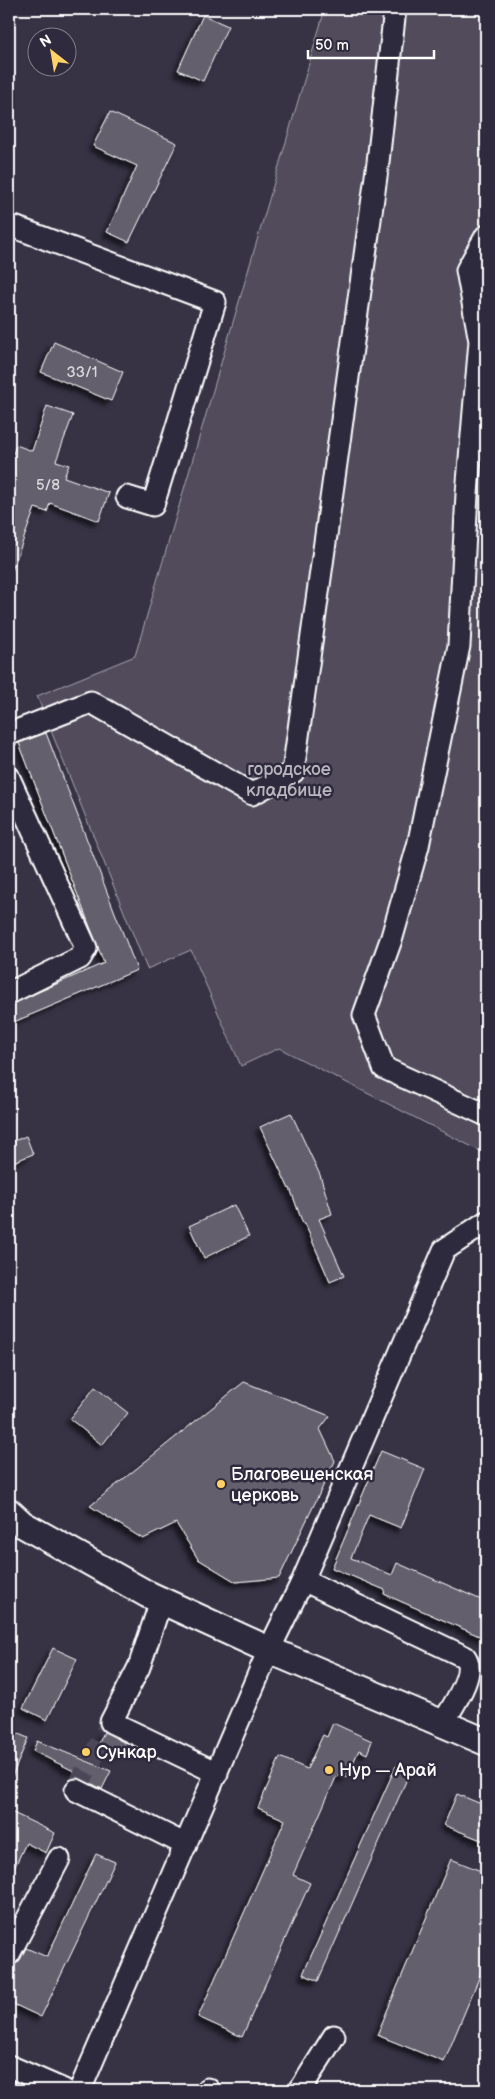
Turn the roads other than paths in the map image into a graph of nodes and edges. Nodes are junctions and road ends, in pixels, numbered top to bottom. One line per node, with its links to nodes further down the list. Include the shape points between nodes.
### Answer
1 (395, 9): 5 (street, via 378,162 293,772 252,794 91,702)
2 (9, 225): 4 (street, via 215,302 153,505)
3 (486, 236): 8 (street, via 467,270 480,341 459,646 418,846 392,937 364,1015 384,1068)
4 (127, 497)
5 (9, 734)
6 (11, 789): 7 (street, via 86,948 80,958)
7 (9, 993)
8 (486, 1115)
9 (486, 1222): 11 (street, via 444,1250)
10 (9, 1512): 12 (main road, via 22,1524)
11 (303, 1580): 13 (street); 14 (street, via 464,1657 470,1670)
12 (161, 1600): 13 (main road); 16 (street, via 138,1667 111,1722)
13 (269, 1650): 14 (main road); 16 (street)
14 (444, 1723): 15 (main road)
15 (486, 1742)
16 (217, 1773): 18 (street)
17 (76, 1790): 18 (street)
18 (186, 1845): 24 (street)
19 (59, 1859): 20 (street)
20 (9, 1954)
21 (334, 2036): 25 (street)
22 (9, 2066): 23 (street)
23 (64, 2090)
24 (80, 2090)
25 (300, 2090)

